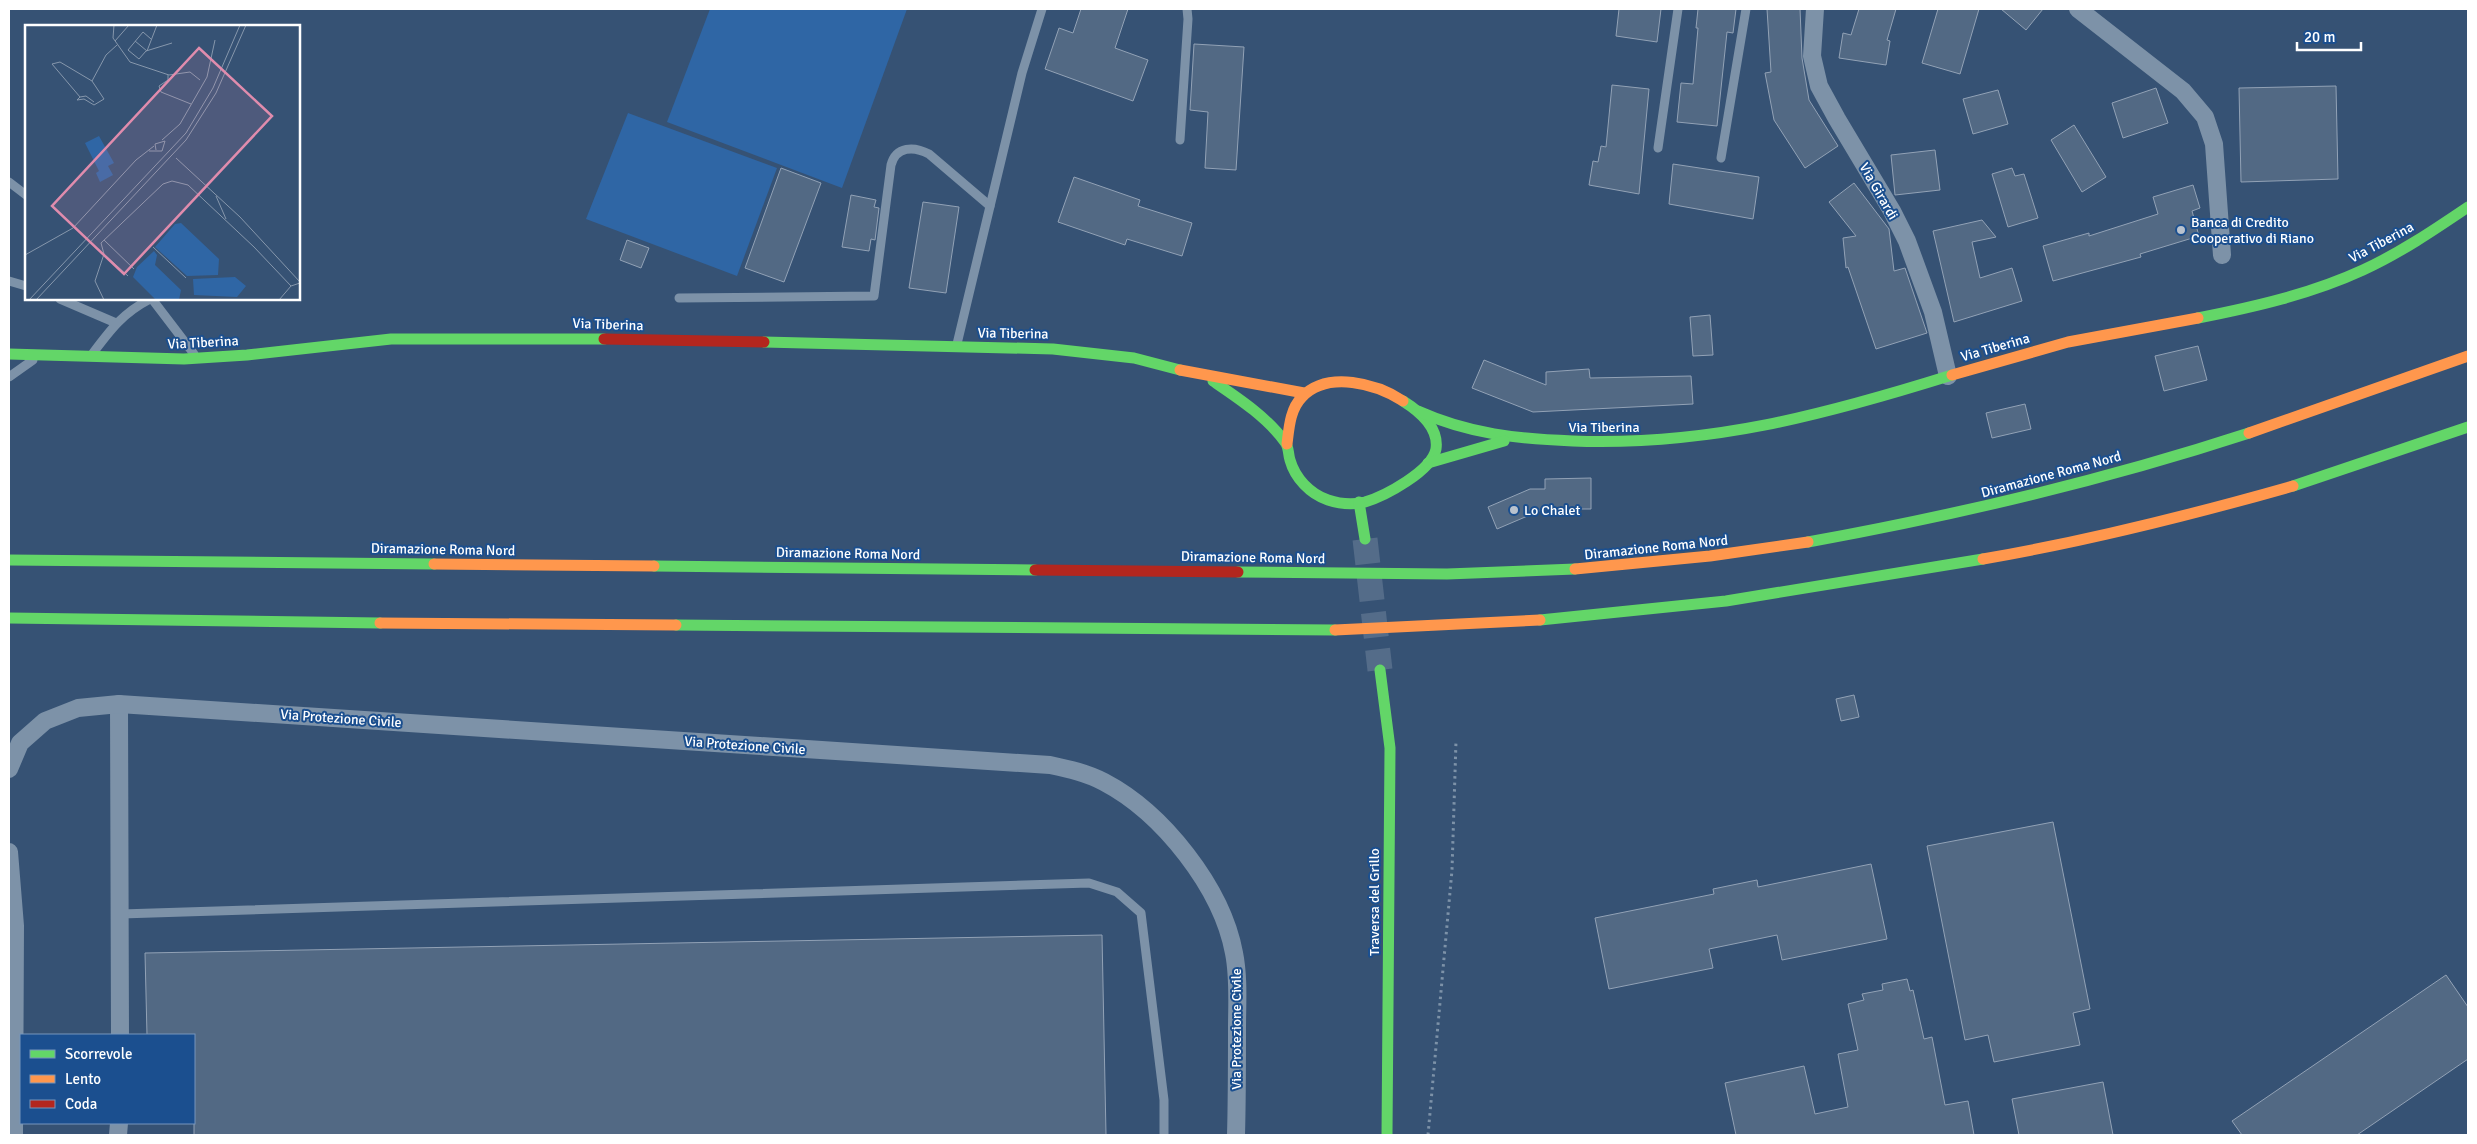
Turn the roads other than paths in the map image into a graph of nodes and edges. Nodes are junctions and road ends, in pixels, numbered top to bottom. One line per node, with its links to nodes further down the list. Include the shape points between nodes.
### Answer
1 (1042, 9): 12 (lane, via 1022,73)
2 (1187, 9): 7 (lane)
3 (1678, 9): 8 (lane)
4 (1746, 9): 9 (lane)
5 (1815, 9): 29 (street, Via Girardi, via 1812,49 1817,78 1833,113 1882,192 1907,241 1932,312)
6 (2078, 9): 14 (street, via 2183,92 2205,117 2214,144)
7 (1180, 140)
8 (1658, 148)
9 (1721, 158)
10 (9, 182): 11 (lane)
11 (25, 194)
12 (990, 206): 17 (lane, via 929,154 917,148 905,149 891,166 874,296); 22 (lane)
13 (2468, 207): 29 (main road, Via Tiberina, via 2387,259 2298,295 2031,351)
14 (2222, 255)
15 (9, 281): 16 (lane)
16 (25, 286)
17 (679, 298)
18 (62, 300): 21 (lane)
19 (149, 300): 21 (lane, via 132,308)
20 (152, 300): 27 (lane)
21 (116, 323): 26 (lane)
22 (956, 347): 27 (main road, Via Tiberina, via 456,337 363,341); 28 (main road, Via Tiberina, via 1089,352 1134,358)
23 (9, 354): 24 (main road, Via Tiberina)
24 (39, 356): 26 (main road, Via Tiberina); 30 (lane)
25 (2468, 356): 39 (main road, Diramazione Roma Nord, via 2248,434 2013,500 1807,544 1592,569 1447,574)
26 (90, 358): 27 (main road, Via Tiberina)
27 (198, 359)
28 (1204, 376): 31 (main road, Via Tiberina); 35 (main road, Via Tiberina, via 1247,404)
29 (1948, 376): 34 (main road, Via Tiberina, via 1810,416 1696,437 1622,443)
30 (9, 377)
31 (1304, 393): 32 (main road, Via Tiberina, via 1324,383 1359,383 1388,392); 35 (main road, Via Tiberina, via 1290,417)
32 (1418, 411): 34 (main road, Via Tiberina, via 1453,427 1484,436); 36 (main road, Via Tiberina, via 1435,438 1435,454)
33 (2468, 427): 40 (main road, via 2273,491 2047,548 1797,590 1584,618 1335,630)
34 (1511, 439): 36 (main road, Via Tiberina)
35 (1287, 444): 37 (main road, Via Tiberina, via 1294,470 1308,487 1327,500)
36 (1428, 463): 37 (main road, Via Tiberina, via 1389,493)
37 (1359, 502): 38 (main road)
38 (1365, 539)
39 (9, 560)
40 (9, 618)
41 (1380, 670): 50 (main road, Traversa del Grillo, via 1390,748)
42 (119, 704): 43 (street, Via Protezione Civile, via 78,708 45,721 20,743); 45 (street); 49 (street, Via Protezione Civile, via 1050,765 1085,774 1127,797 1163,829 1202,877 1224,918 1235,954 1237,982)
43 (9, 770)
44 (9, 852): 47 (street, via 15,926)
45 (121, 914): 46 (street); 48 (lane, via 1089,883 1117,892 1141,913 1164,1100)
46 (120, 1034)
47 (14, 1135)
48 (1164, 1135)
49 (1236, 1135)
50 (1387, 1135)

